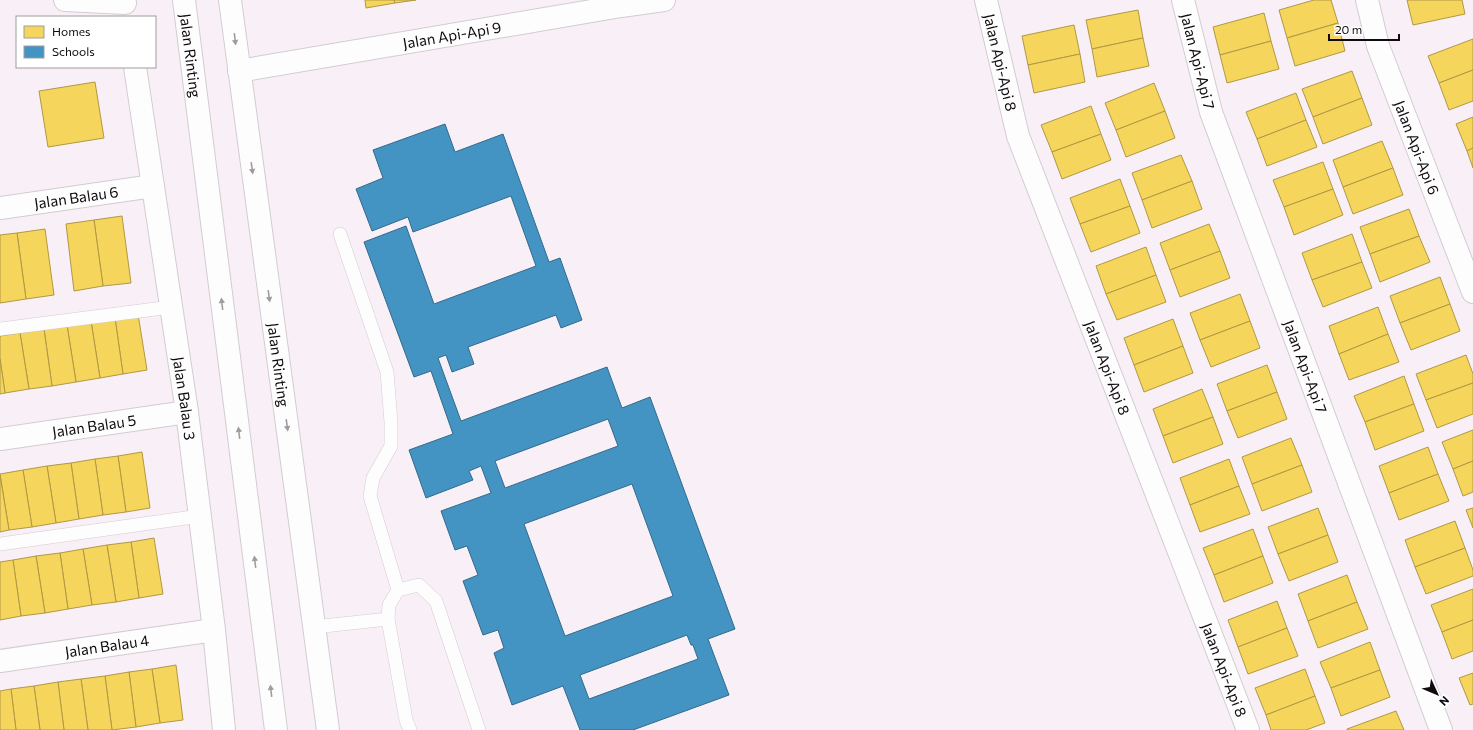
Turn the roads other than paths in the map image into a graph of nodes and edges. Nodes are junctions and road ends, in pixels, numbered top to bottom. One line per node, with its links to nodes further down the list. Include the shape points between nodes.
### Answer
1 (65, 0): 9 (street)
2 (184, 0): 28 (street, Jalan Rinting, one-way to 2)
3 (230, 0): 11 (street, Jalan Rinting, one-way to 11)
4 (664, 0): 8 (street, Jalan Api-Api 9)
5 (986, 0): 32 (street, Jalan Api-Api 8, via 1018,136)
6 (1183, 0): 33 (street, Jalan Api-Api 7, via 1211,112)
7 (1367, 0): 15 (street, Jalan Api-Api 6, via 1378,46)
8 (620, 3): 11 (street, Jalan Api-Api 9)
9 (126, 7)
10 (135, 68): 12 (street, Jalan Balau 3)
11 (239, 72): 24 (street, Jalan Rinting, one-way to 24)
12 (153, 186): 13 (street, Jalan Balau 6); 16 (street, Jalan Balau 3)
13 (0, 208)
14 (340, 234): 22 (lane, via 387,372 391,446 373,478 370,496)
15 (1473, 292)
16 (171, 306): 17 (lane); 18 (street, Jalan Balau 3)
17 (0, 329)
18 (187, 412): 19 (street, Jalan Balau 5); 20 (street, Jalan Balau 3)
19 (0, 439)
20 (200, 516): 21 (lane); 25 (street, Jalan Balau 3)
21 (0, 544)
22 (398, 590): 23 (lane, via 389,605); 31 (lane, via 419,586 436,601)
23 (388, 619): 24 (lane); 30 (lane)
24 (314, 627): 29 (street, Jalan Rinting)
25 (214, 630): 26 (street, Jalan Balau 4); 27 (street, Jalan Balau 3)
26 (0, 661)
27 (224, 730)
28 (276, 730)
29 (328, 730)
30 (410, 730)
31 (479, 730)
32 (1248, 730)
33 (1441, 730)

